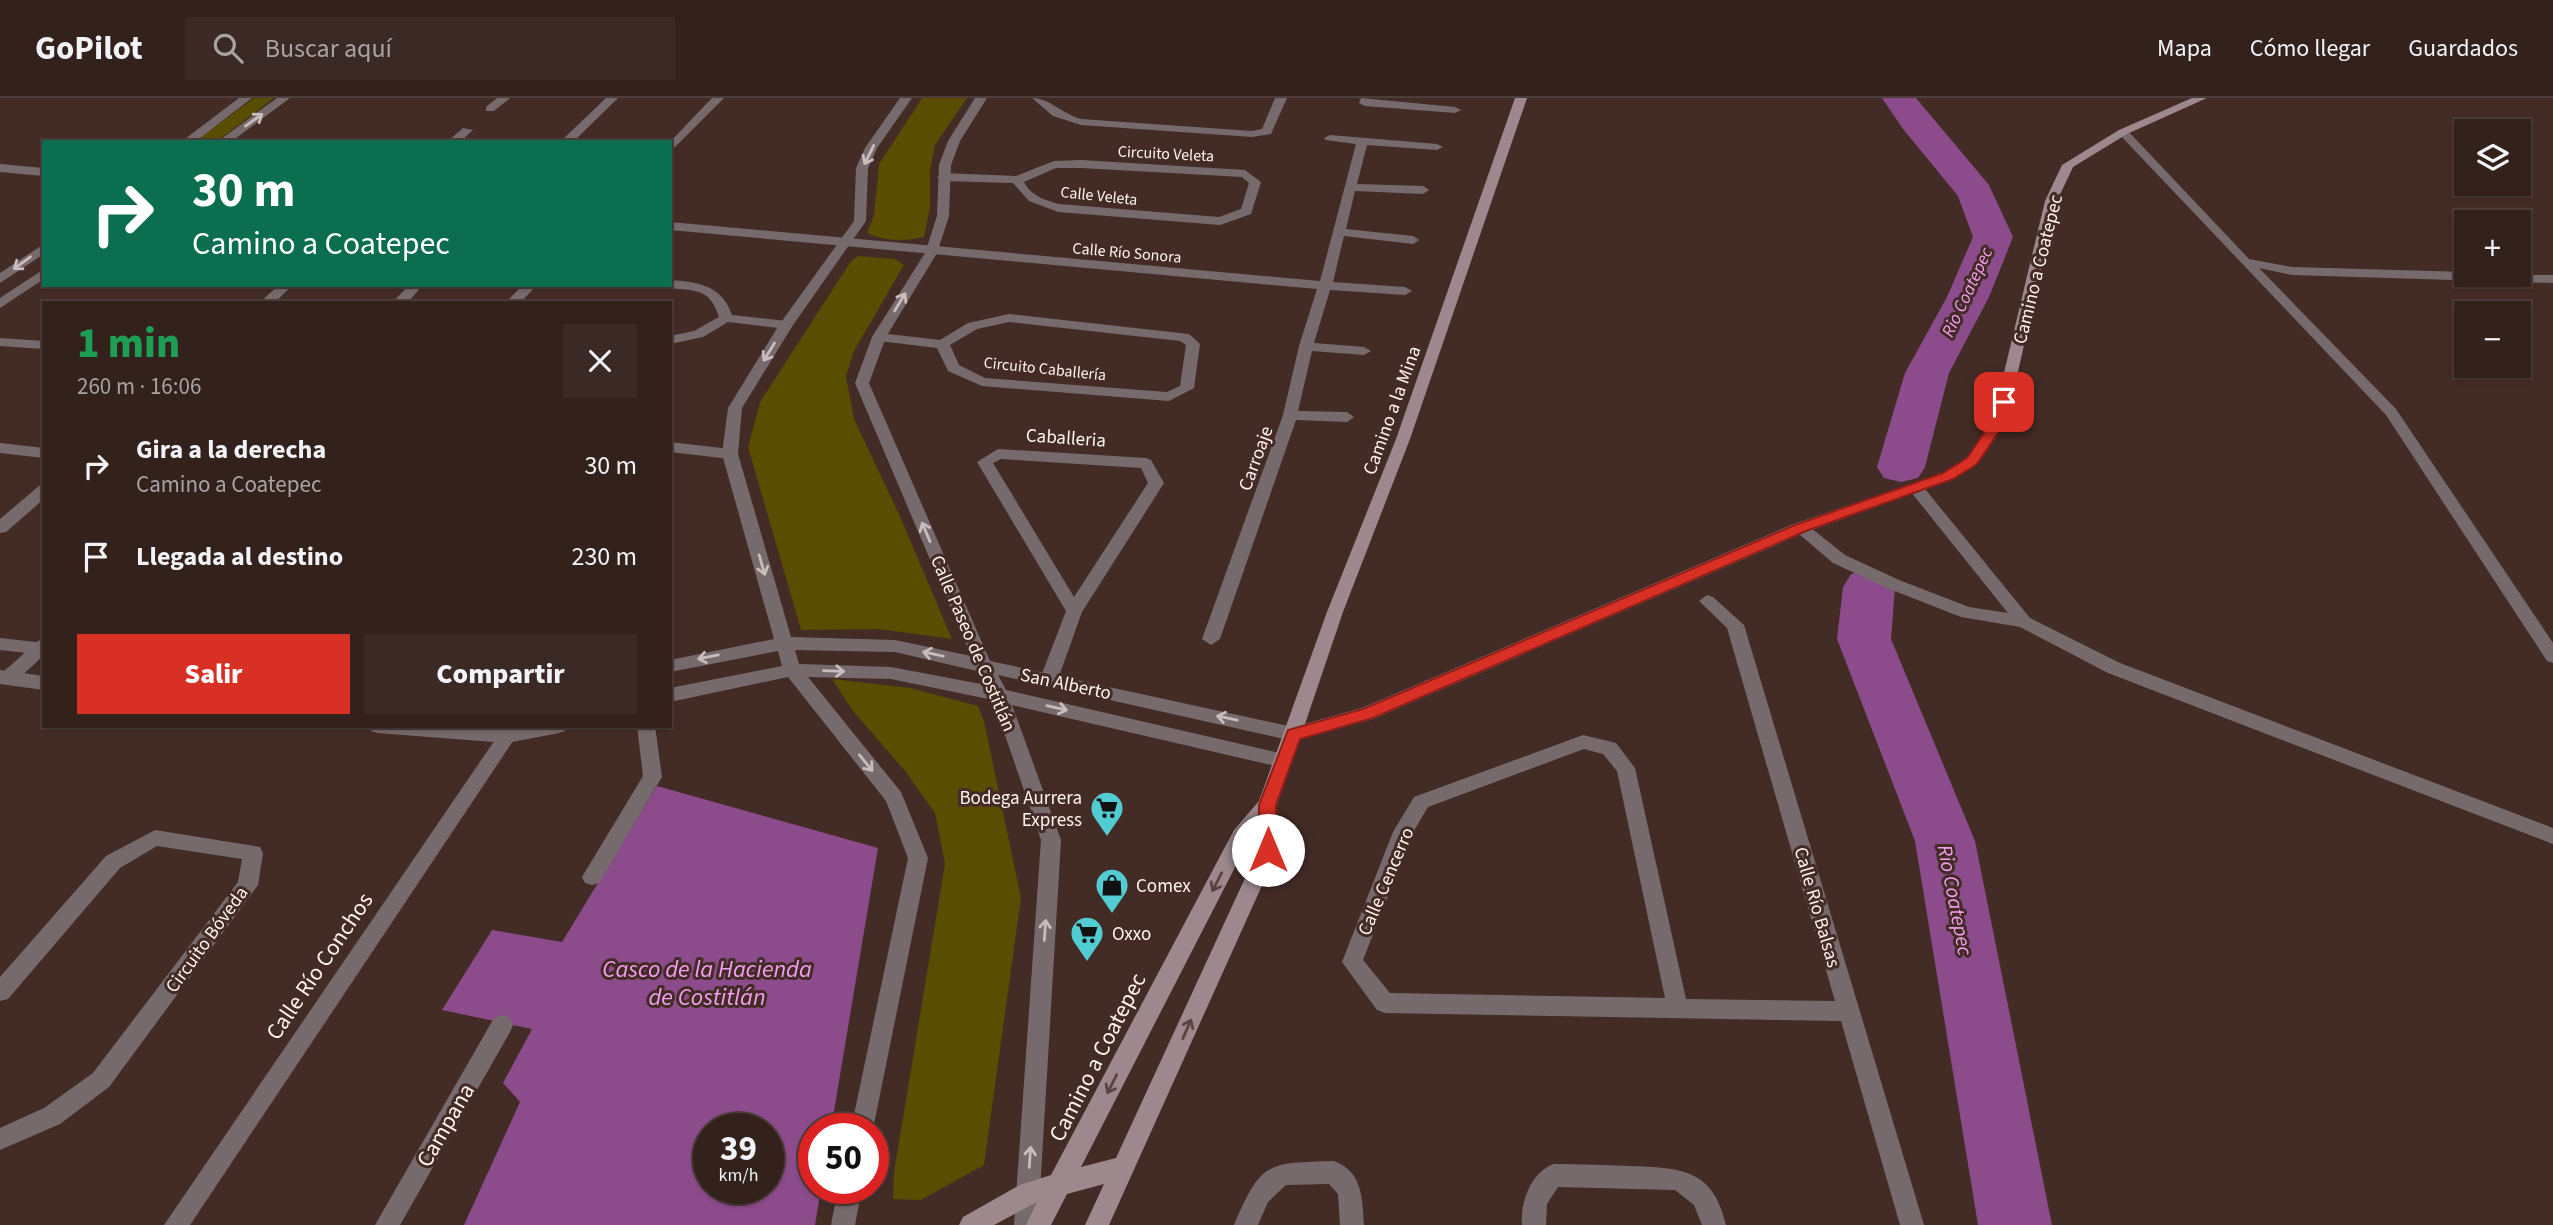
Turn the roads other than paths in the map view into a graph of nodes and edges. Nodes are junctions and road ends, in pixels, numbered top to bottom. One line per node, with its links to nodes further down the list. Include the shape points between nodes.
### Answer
1 (246, 98): 18 (street)
2 (284, 98): 19 (street, one-way to 2)
3 (504, 98): 13 (street)
4 (612, 98): 21 (street)
5 (718, 98): 23 (street)
6 (906, 98): 35 (street, one-way to 35, via 862,168 860,221)
7 (981, 98): 27 (street, Calle Paseo de Costitlán, via 954,141)
8 (1038, 98): 9 (street, via 1059,117 1082,122 1252,134 1267,132)
9 (1281, 98)
10 (1367, 98): 14 (street, via 1365,103)
11 (1521, 98): 91 (main road, Camino a la Mina, via 1403,439)
12 (2201, 98): 16 (main road, Camino a Coatepec)
13 (490, 109)
14 (1455, 110)
15 (467, 130): 20 (street)
16 (2123, 132): 38 (street); 67 (main road, Camino a Coatepec, via 2068,165 2051,201 2004,402 1991,433 1972,461)
17 (1330, 138): 22 (street)
18 (190, 140)
19 (226, 140)
20 (455, 140)
21 (568, 140)
22 (1362, 141): 24 (street); 29 (street, Carroaje)
23 (672, 147)
24 (1437, 147)
25 (1, 169): 26 (street)
26 (42, 172)
27 (943, 177): 28 (street); 37 (street, Calle Paseo de Costitlán, via 943,216)
28 (1017, 180): 31 (street, Calle Veleta, via 1034,200 1058,208); 31 (street, Circuito Veleta, via 1054,165 1081,164 1245,174 1255,182 1247,211)
29 (1349, 187): 30 (street); 33 (street, Carroaje)
30 (1423, 190)
31 (1220, 221)
32 (672, 226): 35 (street, Calle Río Sonora)
33 (1339, 232): 34 (street); 43 (street, Carroaje)
34 (1413, 240)
35 (845, 242): 37 (street, Calle Río Sonora); 53 (street)
36 (42, 249): 40 (street, one-way to 40)
37 (930, 253): 43 (street, Calle Río Sonora); 54 (street, Calle Paseo de Costitlán, one-way to 37)
38 (2245, 262): 41 (street, via 2292,271); 79 (street, via 2391,412)
39 (42, 274): 51 (street)
40 (0, 279)
41 (2553, 279)
42 (672, 284): 52 (street, via 709,290 722,302)
43 (1325, 286): 47 (street, Calle Río Sonora); 59 (street, Carroaje)
44 (285, 287): 48 (street)
45 (415, 287): 49 (street)
46 (528, 287): 50 (street)
47 (1405, 292)
48 (269, 301)
49 (401, 301)
50 (514, 301)
51 (0, 304)
52 (726, 317): 53 (street); 55 (street, via 698,334)
53 (786, 325): 66 (street, one-way to 66, via 735,408)
54 (879, 337): 57 (street); 80 (street, Calle Paseo de Costitlán, one-way to 54, via 862,383)
55 (672, 340)
56 (0, 342): 58 (street)
57 (943, 344): 57 (street, Circuito Caballería, via 973,326 1009,318 1171,335 1193,344 1187,388 1169,397 982,382 953,368)
58 (42, 345)
59 (1306, 346): 60 (street); 61 (street, Carroaje)
60 (1364, 351)
61 (1290, 415): 62 (street); 74 (street, Carroaje)
62 (1347, 417)
63 (672, 447): 66 (street)
64 (0, 448): 65 (street)
65 (42, 453)
66 (730, 454): 75 (street, one-way to 75)
67 (1916, 488): 70 (main road, Camino a Coatepec); 73 (street)
68 (42, 493): 69 (street)
69 (0, 528)
70 (1800, 528): 73 (street, via 1839,559 1893,584 1967,613); 91 (main road, Camino a Coatepec, via 1367,714)
71 (1707, 601): 99 (street, Calle Río Balsas, via 1735,625)
72 (1074, 611): 72 (street, Caballeria, via 1156,483 1146,463 998,454 985,462); 84 (street, Caballeria)
73 (2024, 622): 95 (street, via 2114,668)
74 (1211, 639)
75 (784, 643): 80 (street, San Alberto, one-way to 75, via 895,646); 81 (street, San Alberto, one-way to 81); 82 (street)
76 (0, 644): 77 (street)
77 (42, 648)
78 (42, 649): 83 (street)
79 (2553, 657)
80 (983, 665): 84 (street, San Alberto); 87 (street, Calle Paseo de Costitlán)
81 (672, 666)
82 (792, 670): 86 (street, San Alberto); 87 (street, San Alberto, one-way to 87, via 891,673); 101 (street, one-way to 101, via 894,797 918,858)
83 (4, 678): 85 (street)
84 (1049, 679): 91 (street, San Alberto, one-way to 84)
85 (42, 683)
86 (672, 695)
87 (1000, 695): 93 (street, San Alberto, one-way to 93); 105 (street, Calle Paseo de Costitlán, one-way to 87, via 1052,840)
88 (403, 728): 92 (street)
89 (548, 728): 92 (street)
90 (646, 728): 96 (street, via 653,777)
91 (1293, 734): 93 (main road, Camino a Coatepec)
92 (506, 736): 107 (street, Calle Río Conchos)
93 (1284, 761): 94 (main road, Camino a Coatepec)
94 (1267, 805): 103 (main road, Camino a Coatepec, one-way to 94, via 1268,850); 104 (main road, Camino a Coatepec, one-way to 104, via 1241,836)
95 (2553, 836)
96 (592, 877)
97 (0, 992): 102 (street, Circuito Bóveda, via 113,862 155,838 253,853 248,885 101,1080 52,1116)
98 (1678, 1009): 98 (street, Calle Cencerro, via 1385,1003 1352,962 1403,832 1421,803 1583,742 1609,748 1626,768); 99 (street, Calle Cencerro)
99 (1849, 1011): 118 (street, Calle Río Balsas)
100 (502, 1025): 108 (street, Campana)
101 (866, 1113)
102 (0, 1139)
103 (1124, 1167): 104 (main road); 113 (main road, Camino a Coatepec)
104 (1061, 1182): 105 (main road); 112 (main road, Camino a Coatepec)
105 (1028, 1193): 110 (main road); 111 (street, Calle Paseo de Costitlán)
106 (847, 1204): 109 (street)
107 (176, 1225)
108 (387, 1225)
109 (843, 1225)
110 (971, 1225)
111 (1026, 1225)
112 (1038, 1225)
113 (1097, 1225)
114 (1246, 1225): 115 (street, via 1260,1194 1281,1174 1334,1172 1350,1189)
115 (1352, 1225)
116 (1534, 1225): 117 (street, via 1532,1211 1541,1188 1553,1175 1676,1179 1694,1187 1711,1209)
117 (1714, 1225)
118 (1912, 1225)

